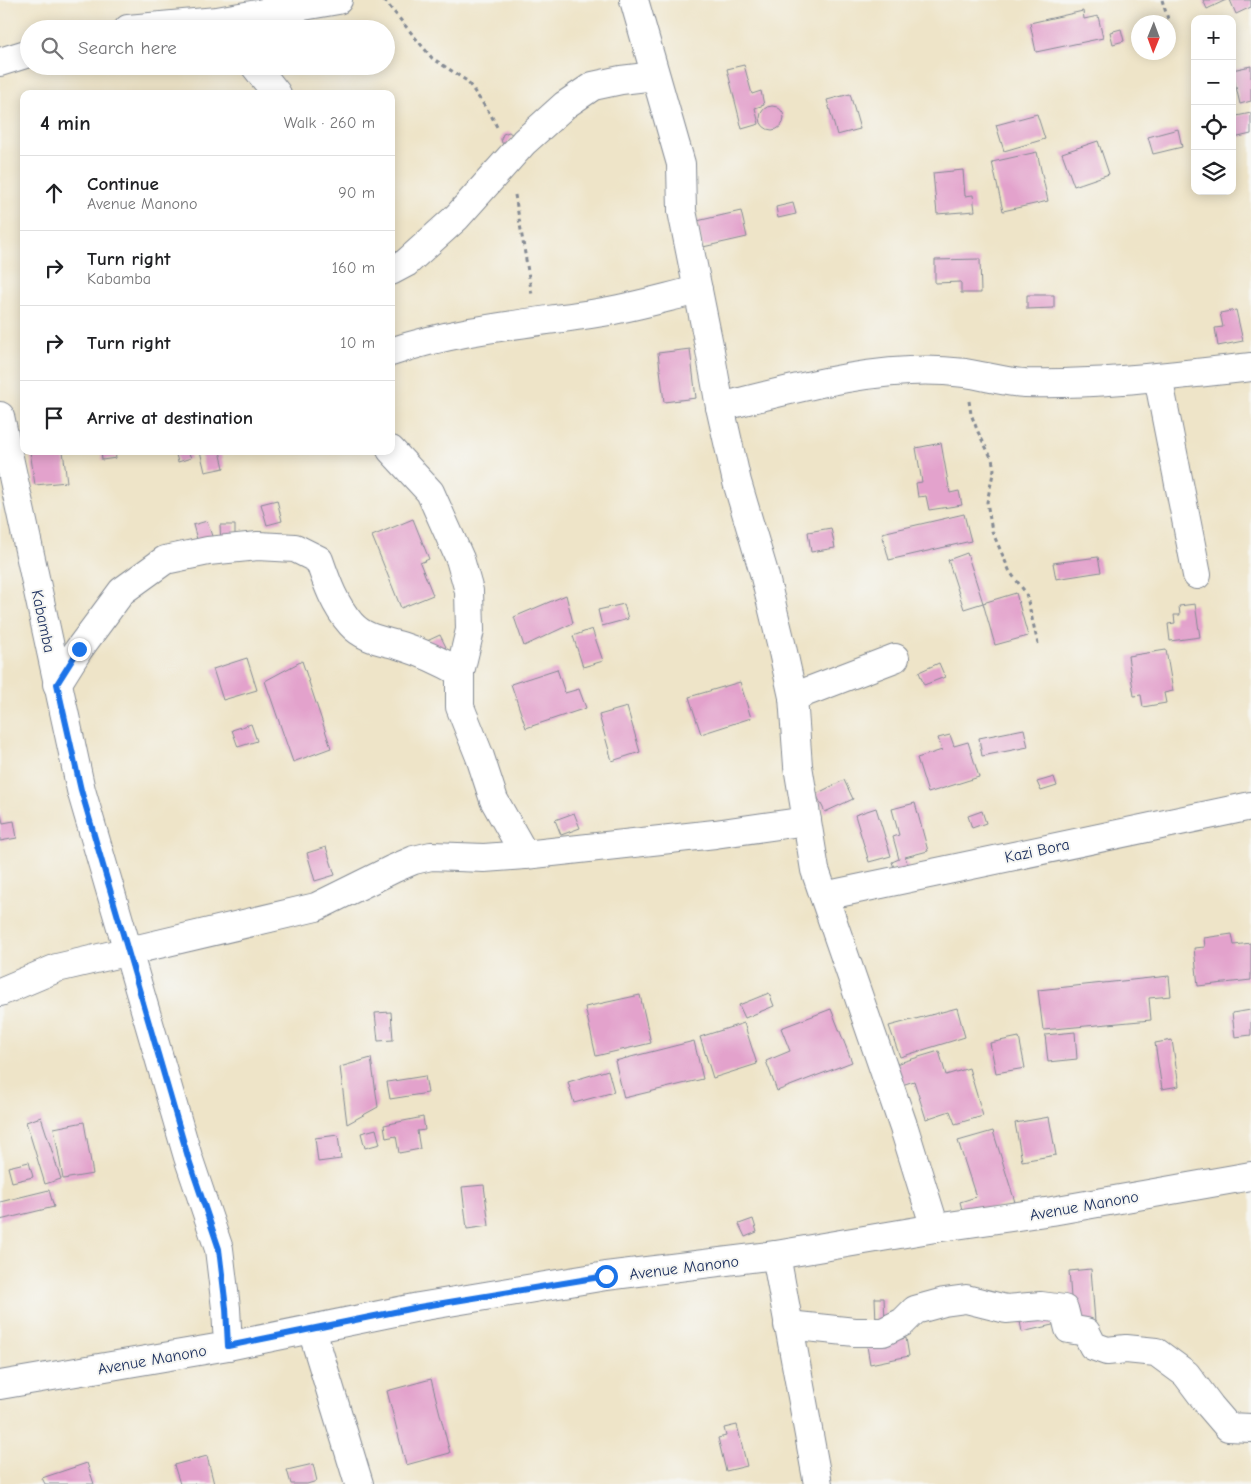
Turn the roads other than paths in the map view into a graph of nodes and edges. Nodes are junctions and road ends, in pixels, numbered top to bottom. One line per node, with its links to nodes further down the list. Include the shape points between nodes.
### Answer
1 (338, 0): 3 (street)
2 (634, 0): 7 (street)
3 (244, 20)
4 (20, 56): 5 (street)
5 (0, 62)
6 (263, 75): 8 (street)
7 (655, 76): 9 (street, via 593,86 565,106 524,142 457,217 406,263); 10 (street, via 681,164 682,212)
8 (274, 90)
9 (395, 269)
10 (698, 290): 11 (street, via 599,313 426,340); 14 (street)
11 (395, 351)
12 (1251, 367): 13 (street)
13 (1158, 377): 14 (street, via 1080,383 1022,383 964,373 909,371 868,375); 17 (street)
14 (720, 408): 21 (street, via 782,643)
15 (0, 416): 20 (street, Kabamba)
16 (395, 454): 19 (street, via 430,492 460,559 469,591 470,630)
17 (1197, 575)
18 (895, 658): 21 (street)
19 (460, 672): 20 (street, via 434,658 375,640 352,626 333,598 319,560 295,548 258,546 208,551 166,560 122,591); 24 (street, via 460,707 494,800)
20 (57, 684): 26 (street, Kabamba, via 81,790)
21 (793, 697): 23 (street, via 798,766)
22 (1251, 806): 25 (street, Kazi Bora)
23 (807, 821): 24 (street); 25 (street, via 815,870)
24 (525, 855): 26 (street, via 484,858 431,856 414,860 316,907)
25 (824, 896): 29 (street)
26 (128, 950): 27 (street, via 57,968); 33 (street, Kabamba, via 188,1157 219,1249)
27 (0, 992)
28 (1251, 1176): 29 (street, Avenue Manono, via 1052,1212)
29 (935, 1228): 30 (street, Avenue Manono)
30 (776, 1255): 31 (street); 32 (street, Avenue Manono, via 606,1276 419,1307)
31 (788, 1325): 35 (street, via 883,1332 903,1322 915,1310 966,1299 1006,1309 1041,1306 1064,1309 1069,1329 1086,1332 1093,1346 1107,1351 1156,1352 1186,1374 1228,1427); 37 (street)
32 (312, 1330): 33 (street, Avenue Manono); 36 (street)
33 (228, 1346): 34 (street, Avenue Manono)
34 (0, 1385)
35 (1251, 1428)
36 (359, 1484)
37 (818, 1484)

